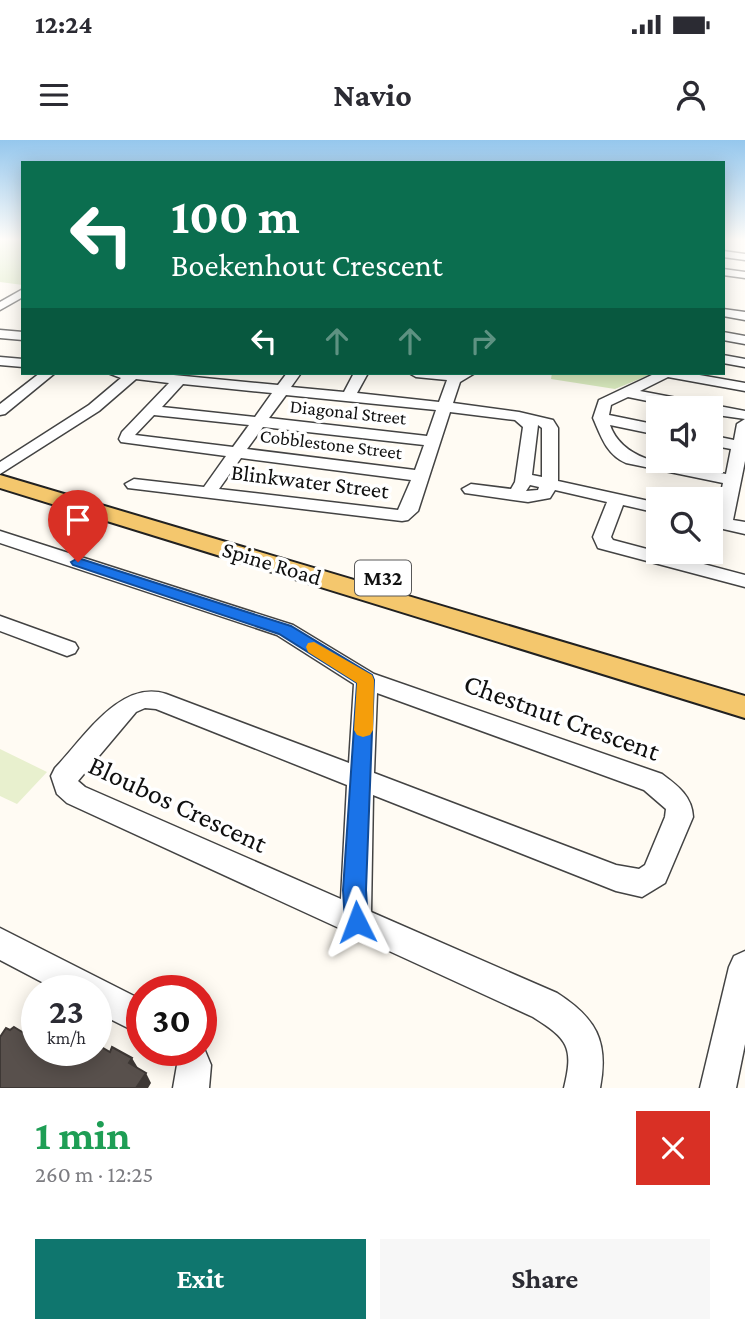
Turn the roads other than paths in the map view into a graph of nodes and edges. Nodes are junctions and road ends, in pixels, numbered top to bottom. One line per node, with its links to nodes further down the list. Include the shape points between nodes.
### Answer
1 (8, 286): 2 (street)
2 (21, 289)
3 (21, 291): 4 (street)
4 (0, 307)
5 (725, 313): 6 (street)
6 (745, 316)
7 (0, 334): 8 (street)
8 (20, 334)
9 (725, 336): 10 (street)
10 (745, 340)
11 (725, 359): 14 (street)
12 (0, 361): 13 (street)
13 (21, 363)
14 (745, 363)
15 (45, 375): 28 (street)
16 (128, 375): 45 (street, via 94,408)
17 (137, 375): 23 (street)
18 (292, 375): 25 (street, Blinkwater Street)
19 (360, 375): 30 (street)
20 (463, 375): 31 (street, Blinkwater Street)
21 (663, 375): 26 (street)
22 (677, 375): 24 (street)
23 (179, 380): 25 (street); 32 (street)
24 (745, 387)
25 (279, 391): 30 (street); 38 (street, Blinkwater Street)
26 (624, 392): 29 (street); 37 (street, via 604,403)
27 (0, 393): 28 (street)
28 (20, 395): 33 (street)
29 (646, 396)
30 (348, 397): 31 (street)
31 (445, 408): 36 (street); 41 (street, Blinkwater Street)
32 (151, 410): 38 (street, Diagonal Street); 44 (street, Cobblestone Street, via 127,439)
33 (0, 411)
34 (723, 411): 35 (street)
35 (745, 415)
36 (519, 416): 47 (street, via 531,426); 49 (street, via 549,425)
37 (600, 418): 40 (street); 48 (street, via 606,433 626,456)
38 (258, 422): 41 (street, Diagonal Street); 44 (street, Blinkwater Street)
39 (745, 424): 43 (street)
40 (646, 428)
41 (434, 441): 46 (street, Blinkwater Street)
42 (723, 443): 43 (street)
43 (743, 447): 48 (street)
44 (236, 454): 46 (street, Cobblestone Street); 52 (street, Blinkwater Street)
45 (1, 468): 64 (main road, Spine Road / M32); 65 (main road, Spine Road / M32)
46 (422, 476): 52 (street, Blinkwater Street, via 409,511 398,517)
47 (523, 478): 49 (street); 53 (street, via 520,488)
48 (733, 480): 56 (street)
49 (550, 483): 53 (street, via 538,496); 54 (street)
50 (134, 484): 52 (street, Blinkwater Street)
51 (471, 489): 53 (street)
52 (208, 493)
53 (511, 493)
54 (618, 498): 55 (street); 60 (street, via 602,537 605,544)
55 (646, 505)
56 (723, 506)
57 (723, 522): 58 (street)
58 (745, 528)
59 (0, 537): 63 (street, Chestnut Crescent, via 285,630)
60 (745, 581)
61 (0, 623): 62 (street)
62 (67, 648)
63 (366, 680): 66 (street); 66 (street, Chestnut Crescent, via 653,782 672,796 679,817 655,874 642,883 631,882)
64 (745, 688)
65 (745, 707)
66 (361, 779): 67 (street); 67 (street, Bloubos Crescent, via 149,699 128,706 71,767 64,782 76,795)
67 (357, 922): 73 (street, via 564,1017 578,1029 585,1044 588,1060)
68 (0, 943): 70 (street)
69 (745, 968): 74 (street)
70 (61, 975)
71 (194, 1066): 72 (street)
72 (191, 1088)
73 (582, 1088)
74 (718, 1088)

